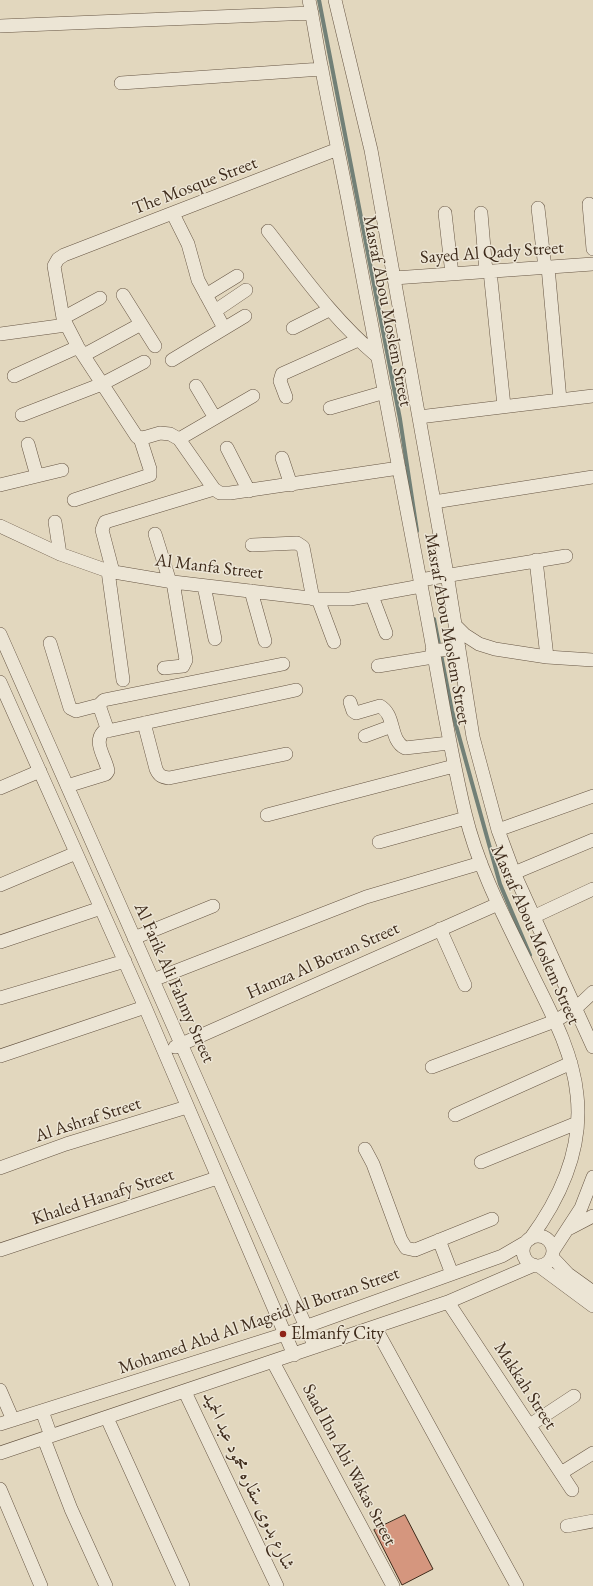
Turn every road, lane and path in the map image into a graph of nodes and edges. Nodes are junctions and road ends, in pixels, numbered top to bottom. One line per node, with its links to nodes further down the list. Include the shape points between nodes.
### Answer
1 (309, 0): 3 (street, Masraf Abou Moslem Street)
2 (335, 0): 20 (street, Masraf Abou Moslem Street, via 371,150)
3 (312, 13): 4 (street); 5 (street, Masraf Abou Moslem Street)
4 (0, 26)
5 (322, 69): 6 (street); 7 (street, Masraf Abou Moslem Street)
6 (121, 83)
7 (338, 149): 12 (street, The Mosque Street); 36 (street, Masraf Abou Moslem Street)
8 (589, 204): 14 (street)
9 (538, 208): 16 (street)
10 (446, 213): 18 (street)
11 (481, 213): 17 (street)
12 (173, 214): 23 (street, via 188,244 198,280); 28 (street, The Mosque Street, via 58,259 54,266)
13 (268, 231): 25 (street)
14 (593, 249)
15 (593, 264): 16 (street, Sayed Al Qady Street)
16 (546, 267): 17 (street, Sayed Al Qady Street); 46 (street)
17 (488, 271): 18 (street, Sayed Al Qady Street); 47 (street)
18 (452, 274): 20 (street, Sayed Al Qady Street)
19 (237, 276): 23 (street)
20 (394, 278): 50 (street, Masraf Abou Moslem Street)
21 (246, 290): 26 (street)
22 (123, 295): 29 (street)
23 (206, 295): 26 (street)
24 (100, 298): 28 (street)
25 (329, 310): 31 (street); 33 (street)
26 (215, 311): 30 (street)
27 (245, 316): 30 (street)
28 (64, 322): 32 (street); 35 (street)
29 (141, 324): 34 (street); 35 (street)
30 (224, 328): 37 (street)
31 (293, 328)
32 (0, 334)
33 (358, 340): 36 (street); 45 (street, via 282,374 280,381)
34 (155, 346)
35 (81, 351): 39 (street); 40 (street)
36 (378, 357): 42 (street, Masraf Abou Moslem Street)
37 (172, 360)
38 (144, 362): 40 (street)
39 (14, 376)
40 (102, 384): 49 (street); 52 (street)
41 (196, 386): 51 (street)
42 (384, 392): 48 (street); 57 (street, Masraf Abou Moslem Street)
43 (253, 396): 51 (street)
44 (593, 396): 46 (street)
45 (286, 397)
46 (560, 400): 47 (street)
47 (504, 406): 50 (street)
48 (330, 408)
49 (22, 415)
50 (418, 417): 66 (street, Masraf Abou Moslem Street)
51 (215, 418): 53 (street)
52 (140, 438): 53 (street, via 160,433 170,434); 65 (street, via 150,475)
53 (179, 439): 63 (street)
54 (28, 444): 59 (street)
55 (227, 448): 64 (street)
56 (282, 458): 62 (street)
57 (399, 468): 62 (street); 77 (street, Masraf Abou Moslem Street)
58 (62, 470): 59 (street)
59 (37, 476): 61 (street)
60 (593, 477): 66 (street)
61 (0, 485)
62 (291, 485): 64 (street)
63 (214, 489): 64 (street, via 220,493); 74 (street, via 105,522 102,530)
64 (249, 490)
65 (74, 500)
66 (434, 502): 75 (street, Masraf Abou Moslem Street)
67 (55, 522): 71 (street)
68 (0, 526): 71 (street, Al Manfa Street)
69 (155, 534): 76 (street)
70 (252, 545): 81 (street, via 301,544)
71 (60, 554): 74 (street, Al Manfa Street)
72 (566, 556): 73 (street, Al Manfa Street)
73 (536, 560): 75 (street, Al Manfa Street); 92 (street)
74 (111, 572): 76 (street, Al Manfa Street); 97 (street)
75 (447, 574): 77 (street, Al Manfa Street); 82 (street, Masraf Abou Moslem Street)
76 (171, 582): 78 (street, Al Manfa Street); 96 (street, via 186,660 182,666)
77 (421, 583): 80 (street, Al Manfa Street); 90 (street, Masraf Abou Moslem Street)
78 (204, 586): 79 (street, Al Manfa Street); 85 (street)
79 (251, 591): 81 (street, Al Manfa Street); 86 (street)
80 (372, 596): 81 (street, Al Manfa Street); 83 (street)
81 (316, 599): 87 (street)
82 (455, 625): 89 (street, Masraf Abou Moslem Street); 92 (street, via 479,644)
83 (386, 632)
84 (0, 634): 91 (street, Al Farik Ali Fahmy Street)
85 (215, 638)
86 (265, 641)
87 (334, 642)
88 (50, 643): 101 (street, via 70,708 76,711)
89 (459, 648): 90 (street); 116 (street, Masraf Abou Moslem Street, via 473,737)
90 (432, 654): 95 (street); 106 (street, Masraf Abou Moslem Street)
91 (4, 656): 110 (street, Al Farik Ali Fahmy Street)
92 (547, 657): 93 (street)
93 (593, 660)
94 (283, 664): 101 (street, via 104,700)
95 (378, 666)
96 (164, 668)
97 (123, 680)
98 (0, 682): 109 (street, Al Farik Ali Fahmy Street)
99 (296, 690): 102 (street)
100 (350, 702): 103 (street, via 356,713 380,706 384,708)
101 (99, 705): 104 (street)
102 (144, 723): 104 (street); 107 (street, via 156,769 163,778)
103 (392, 726): 105 (street); 106 (street, via 398,743 405,748)
104 (108, 731): 110 (street, via 102,732 99,737 108,767 106,774)
105 (365, 736)
106 (449, 743): 108 (street, Masraf Abou Moslem Street)
107 (286, 754)
108 (454, 766): 114 (street); 115 (street, Masraf Abou Moslem Street)
109 (40, 771): 111 (street); 112 (street, Al Farik Ali Fahmy Street)
110 (68, 787): 112 (street); 129 (street, Al Farik Ali Fahmy Street)
111 (0, 788)
112 (50, 795): 119 (street, Al Farik Ali Fahmy Street)
113 (593, 796): 116 (street)
114 (267, 815)
115 (466, 818): 118 (street); 120 (street, Masraf Abou Moslem Street)
116 (498, 830): 121 (street, Masraf Abou Moslem Street)
117 (593, 840): 121 (street)
118 (379, 842)
119 (76, 854): 122 (street); 126 (street, Al Farik Ali Fahmy Street)
120 (480, 862): 124 (street, Masraf Abou Moslem Street); 132 (street, via 366,897)
121 (514, 874): 127 (street, Masraf Abou Moslem Street)
122 (0, 885)
123 (593, 889): 127 (street)
124 (498, 904): 128 (street, Hamza Al Botran Street); 138 (street, Masraf Abou Moslem Street)
125 (213, 906): 129 (street)
126 (101, 908): 130 (street); 131 (street, Al Farik Ali Fahmy Street)
127 (533, 917): 137 (street, Masraf Abou Moslem Street)
128 (440, 929): 133 (street); 139 (street, Hamza Al Botran Street)
129 (134, 938): 132 (street, Al Farik Ali Fahmy Street)
130 (0, 942)
131 (125, 961): 135 (street); 136 (street, Al Farik Ali Fahmy Street)
132 (153, 980): 139 (street, Al Farik Ali Fahmy Street)
133 (465, 985)
134 (593, 992): 137 (street)
135 (0, 998)
136 (145, 1007): 141 (street, Al Farik Ali Fahmy Street); 142 (street)
137 (575, 1009): 138 (street); 140 (street, Masraf Abou Moslem Street)
138 (555, 1020): 143 (street, Masraf Abou Moslem Street); 144 (street)
139 (181, 1044): 141 (street, Hamza Al Botran Street); 165 (street, Al Farik Ali Fahmy Street)
140 (593, 1047)
141 (164, 1052): 145 (street, Al Farik Ali Fahmy Street)
142 (0, 1056)
143 (571, 1063): 146 (street); 147 (street, Masraf Abou Moslem Street, via 577,1093)
144 (432, 1067)
145 (187, 1107): 150 (street, Al Ashraf Street, via 66,1144); 152 (street, Al Farik Ali Fahmy Street)
146 (454, 1114)
147 (578, 1123): 149 (street); 157 (street, Masraf Abou Moslem Street, via 568,1173 552,1207)
148 (365, 1149): 156 (street, via 403,1245 415,1250)
149 (481, 1162)
150 (0, 1168)
151 (593, 1177): 155 (street, via 581,1208)
152 (217, 1178): 158 (street, Khaled Hanafy Street); 167 (street, Al Farik Ali Fahmy Street)
153 (592, 1217): 155 (street)
154 (492, 1219): 156 (street)
155 (569, 1229): 159 (street)
156 (439, 1240): 161 (street)
157 (528, 1240): 159 (street, via 543,1237 552,1245); 160 (street, via 524,1247 525,1258); 161 (street, Mohamed Abd Al Mageid Al Botran Street, via 502,1256)
158 (0, 1250)
159 (552, 1254): 160 (street, via 544,1264); 162 (street, via 568,1274)
160 (537, 1266): 163 (street); 164 (street)
161 (452, 1274): 165 (street, Mohamed Abd Al Mageid Al Botran Street)
162 (593, 1292)
163 (448, 1302): 166 (street); 178 (street, Makkah Street)
164 (593, 1306)
165 (306, 1326): 167 (street, Mohamed Abd Al Mageid Al Botran Street); 168 (street, Al Farik Ali Fahmy Street)
166 (375, 1327): 168 (street); 192 (street)
167 (285, 1334): 169 (street, Al Farik Ali Fahmy Street); 174 (street, Mohamed Abd Al Mageid Al Botran Street)
168 (315, 1347): 169 (street)
169 (294, 1355): 170 (street)
170 (273, 1362): 172 (street); 191 (street, Saad Ibn Abi Wakas Street)
171 (0, 1390): 176 (street)
172 (185, 1392): 175 (street); 190 (street, شارع بدوى سقاره محمود عبد الحميد)
173 (574, 1396): 178 (street)
174 (42, 1411): 176 (street, Mohamed Abd Al Mageid Al Botran Street); 179 (street)
175 (106, 1418): 179 (street); 189 (street)
176 (13, 1420): 177 (street, Mohamed Abd Al Mageid Al Botran Street)
177 (0, 1424)
178 (530, 1426): 182 (street, Makkah Street)
179 (47, 1438): 180 (street); 188 (street, via 71,1509)
180 (0, 1453)
181 (593, 1453): 182 (street)
182 (561, 1473): 184 (street, Makkah Street)
183 (0, 1489): 187 (street)
184 (572, 1490)
185 (593, 1521): 186 (street)
186 (567, 1526)
187 (41, 1586)
188 (106, 1586)
189 (182, 1586)
190 (277, 1586)
191 (393, 1586)
192 (517, 1586)

